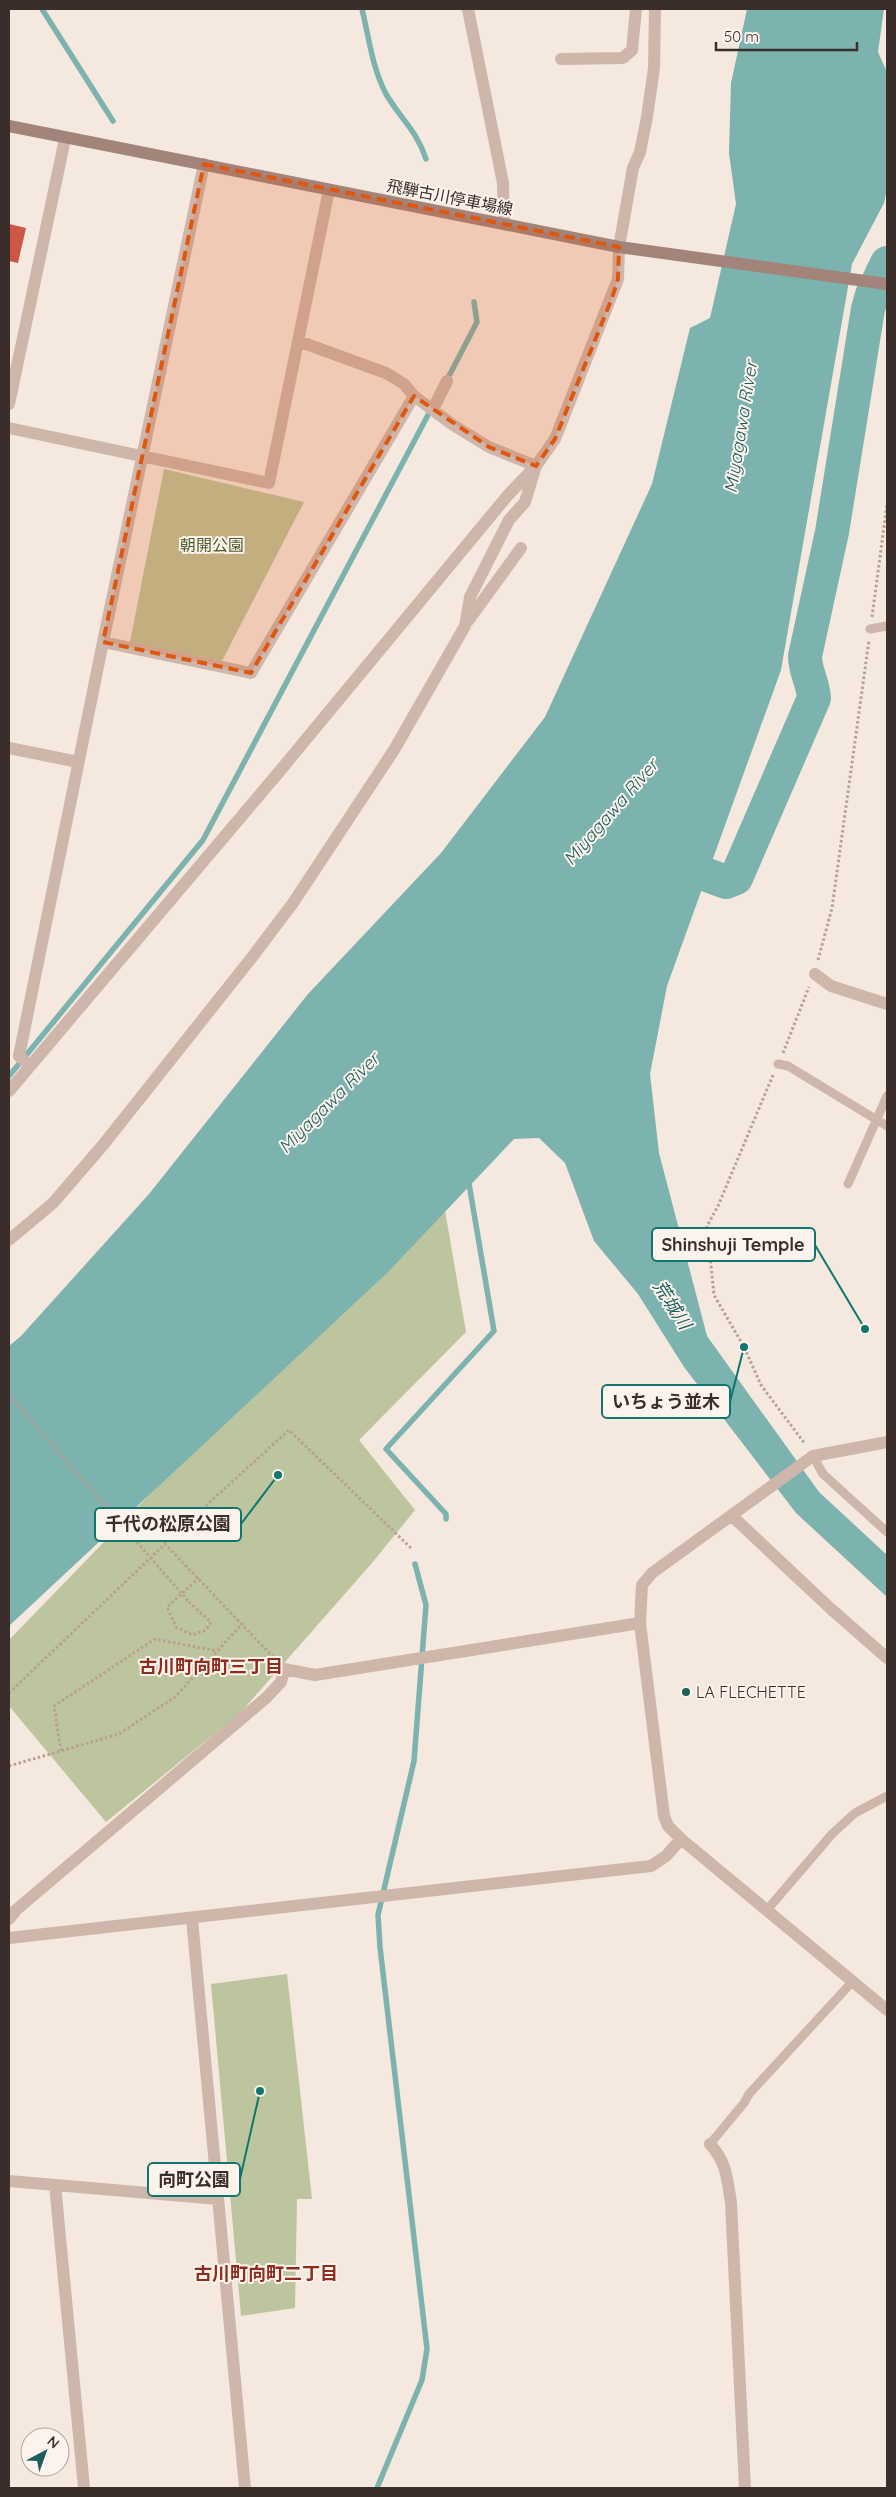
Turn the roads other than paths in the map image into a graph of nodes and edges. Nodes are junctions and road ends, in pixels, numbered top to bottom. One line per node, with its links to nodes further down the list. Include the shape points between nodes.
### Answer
1 (468, 9): 9 (street, via 503,183)
2 (636, 9): 4 (street, via 632,50 623,58)
3 (656, 9): 10 (street, via 654,68 647,117 640,152 633,168)
4 (561, 59)
5 (9, 126): 6 (main road, 飛騨古川停車場線)
6 (65, 139): 7 (main road, 飛騨古川停車場線); 15 (street)
7 (204, 164): 8 (main road, 飛騨古川停車場線); 18 (street)
8 (329, 190): 9 (main road, 飛騨古川停車場線); 12 (street)
9 (504, 224): 10 (main road, 飛騨古川停車場線)
10 (619, 247): 11 (main road, 飛騨古川停車場線); 19 (street, via 618,279 612,298 555,439)
11 (887, 284)
12 (298, 341): 14 (street, via 386,373 404,384); 18 (street, via 269,483)
13 (447, 381): 16 (street)
14 (414, 396): 16 (street); 24 (street, via 251,673)
15 (9, 404)
16 (433, 409): 19 (street, via 488,446)
17 (9, 428): 18 (street)
18 (142, 456): 24 (street)
19 (536, 466): 21 (street, via 525,502 509,520 470,597); 29 (street, via 508,495 278,772)
20 (521, 548): 21 (street)
21 (465, 626): 36 (street, via 355,811 254,956 53,1204)
22 (887, 626): 23 (lane)
23 (870, 629)
24 (103, 642): 26 (street)
25 (9, 748): 26 (street)
26 (78, 762): 29 (street)
27 (814, 974): 28 (street, via 831,986)
28 (887, 1004)
29 (25, 1062): 31 (street)
30 (778, 1064): 33 (lane, via 788,1066)
31 (9, 1091)
32 (887, 1096): 33 (lane)
33 (877, 1121): 34 (lane); 35 (lane)
34 (887, 1126)
35 (848, 1184)
36 (9, 1240)
37 (887, 1442): 38 (street)
38 (813, 1456): 39 (street); 40 (lane, via 823,1474)
39 (736, 1514): 41 (street, via 652,1573 642,1585); 42 (street, via 831,1609)
40 (887, 1532)
41 (640, 1623): 44 (street, via 664,1816 668,1826); 46 (street, via 315,1674 284,1669 281,1682 266,1698)
42 (887, 1658)
43 (887, 1796): 45 (lane, via 855,1813 832,1834)
44 (681, 1839): 45 (street); 47 (street, via 666,1856 651,1866)
45 (766, 1910): 49 (street)
46 (9, 1919)
47 (192, 1919): 48 (street); 54 (street)
48 (9, 1938)
49 (853, 1981): 50 (street); 51 (lane, via 748,2094)
50 (887, 2010)
51 (710, 2144): 57 (street, via 726,2167 731,2203)
52 (9, 2181): 53 (street)
53 (55, 2185): 54 (street); 55 (street)
54 (218, 2199): 56 (street)
55 (84, 2488)
56 (245, 2488)
57 (745, 2488)

